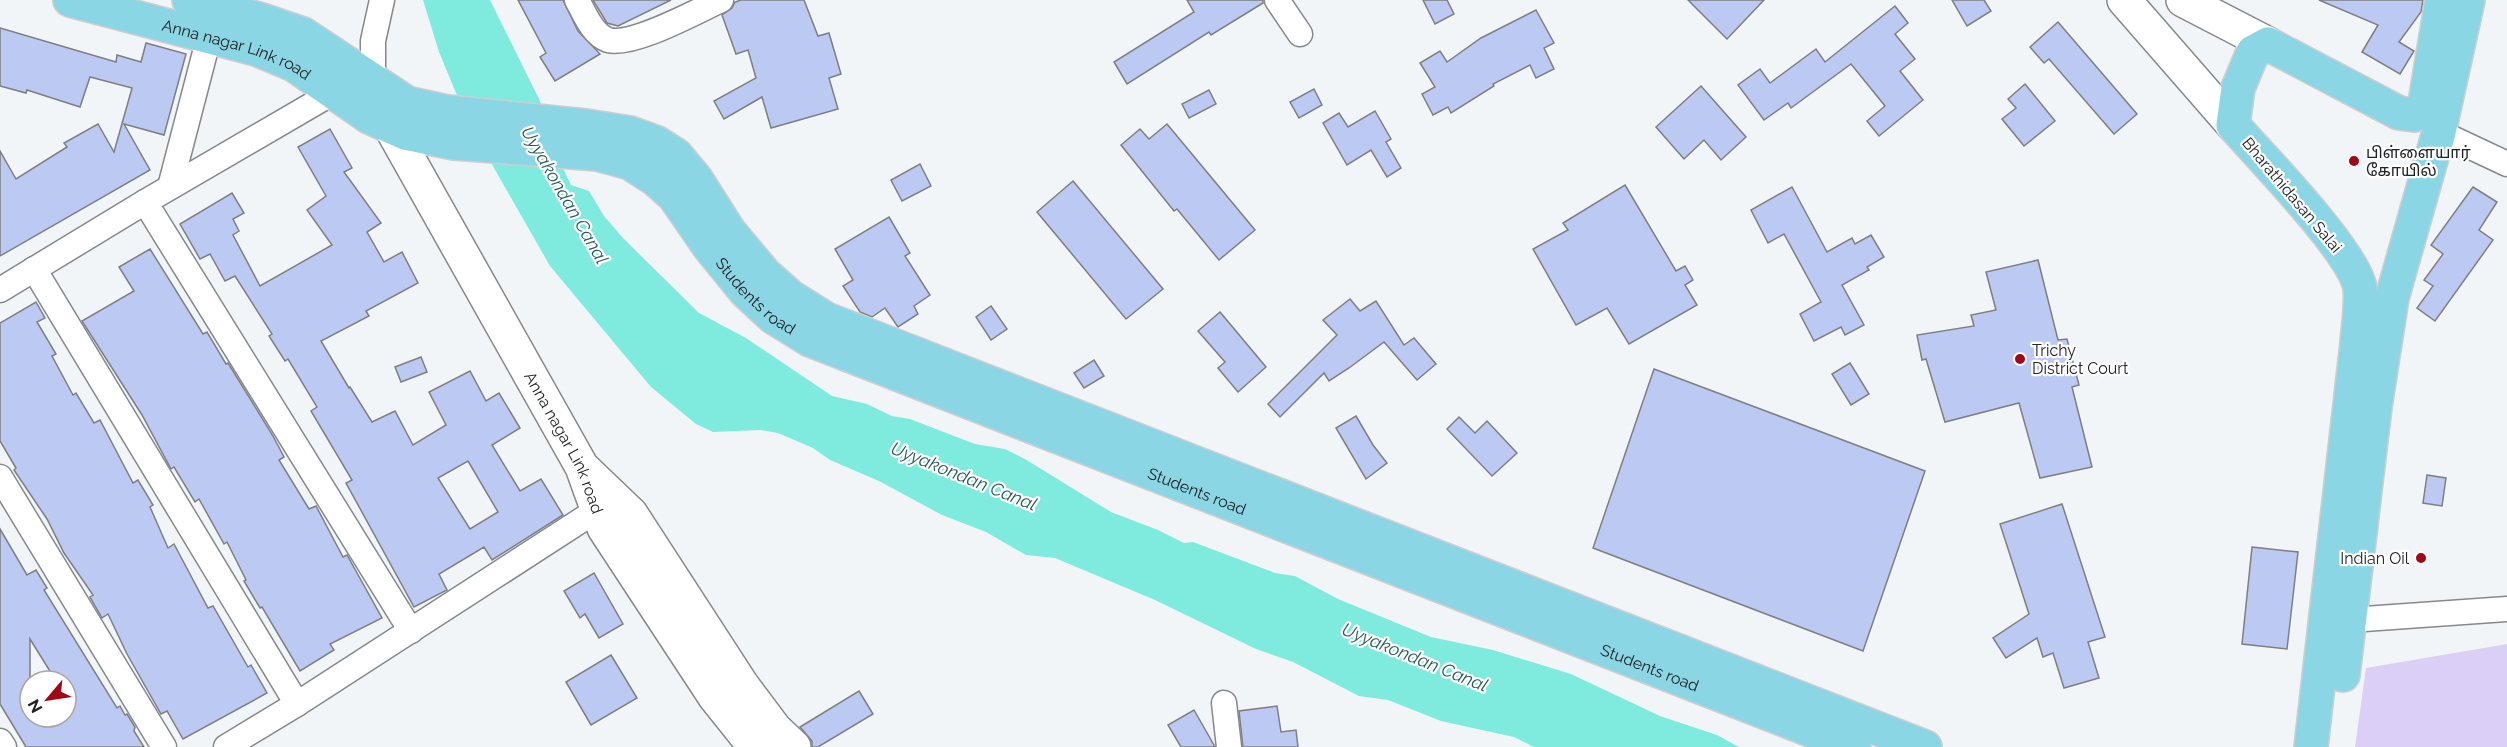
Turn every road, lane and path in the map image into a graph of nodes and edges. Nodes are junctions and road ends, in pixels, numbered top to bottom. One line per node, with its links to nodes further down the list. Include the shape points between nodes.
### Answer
1 (70, 0): 12 (main road, Anna nagar Link road)
2 (189, 0): 14 (main road, via 303,34)
3 (382, 0): 14 (street, via 373,41)
4 (577, 0): 5 (street, via 594,30 608,40 626,41)
5 (721, 0)
6 (1277, 0): 11 (street)
7 (2124, 0): 16 (street)
8 (2182, 0): 13 (street)
9 (2442, 0): 13 (main road, via 2424,109 2414,115 2399,113)
10 (2468, 0): 19 (main road, Bharathidasan Salai)
11 (1300, 34)
12 (209, 37): 15 (main road, Anna nagar Link road, via 294,65); 22 (street)
13 (2268, 44): 16 (main road, Bharathidasan Salai, via 2253,52 2238,88)
14 (373, 81): 15 (street); 17 (street, Anna nagar Link road); 18 (main road)
15 (334, 92): 17 (main road, Anna nagar Link road, via 369,117); 22 (street)
16 (2234, 125): 25 (main road, Bharathidasan Salai, via 2327,232 2354,270)
17 (390, 126): 18 (main road, Anna nagar Link road, via 405,133); 28 (street, Anna nagar Link road)
18 (451, 128): 20 (main road)
19 (2439, 132): 21 (street); 27 (main road, Bharathidasan Salai)
20 (591, 140): 44 (main road, Students road, via 655,179 674,196 745,291 773,317 810,340); 45 (main road, via 630,133 676,155 729,231 765,274 791,297 826,319)
21 (2507, 164)
22 (170, 187): 23 (street)
23 (145, 202): 24 (street); 33 (street)
24 (34, 270): 26 (street); 35 (street)
25 (2360, 288): 27 (street); 37 (main road, Bharathidasan Salai)
26 (0, 290)
27 (2392, 298): 32 (main road, Bharathidasan Salai)
28 (582, 467): 30 (street, Anna nagar Link road); 42 (street, via 631,514 742,685)
29 (0, 477): 39 (street)
30 (597, 510): 33 (street); 41 (street, Anna nagar Link road, via 604,528 715,697)
31 (2507, 609): 32 (street)
32 (2350, 620): 37 (main road, Bharathidasan Salai)
33 (411, 631): 35 (street)
34 (1224, 703): 43 (street)
35 (297, 704): 40 (street)
36 (0, 741): 38 (street)
37 (2316, 744)
38 (4, 747)
39 (164, 747)
40 (226, 747)
41 (755, 747)
42 (794, 747)
43 (1229, 747)
44 (1854, 747)
45 (1925, 747)

